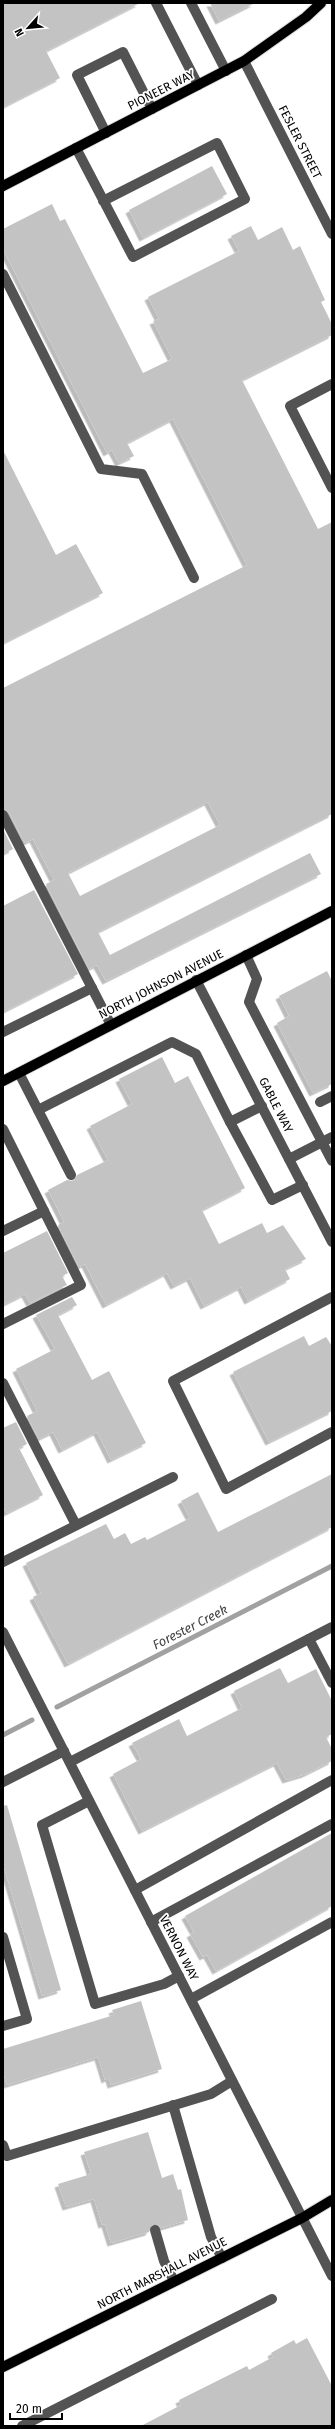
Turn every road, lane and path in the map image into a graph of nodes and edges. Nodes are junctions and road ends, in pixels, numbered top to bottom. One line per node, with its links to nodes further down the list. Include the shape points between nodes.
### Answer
1 (156, 3): 6 (street)
2 (192, 3): 5 (street)
3 (316, 5): 4 (main road, PIONEER WAY)
4 (244, 61): 5 (main road, PIONEER WAY); 12 (street, FESLER STREET)
5 (226, 71): 6 (main road, PIONEER WAY)
6 (198, 85): 7 (main road, PIONEER WAY)
7 (152, 109): 8 (main road, PIONEER WAY); 8 (street, via 123,52 77,75)
8 (106, 133): 9 (main road, PIONEER WAY)
9 (76, 148): 10 (main road, PIONEER WAY); 11 (street)
10 (3, 186)
11 (103, 201): 11 (street, via 133,257 246,199 217,143)
12 (332, 234)
13 (3, 274): 16 (street, via 101,469 142,474)
14 (332, 384): 15 (street, via 290,406)
15 (332, 488)
16 (194, 578)
17 (3, 815): 21 (street)
18 (332, 911): 19 (main road, NORTH JOHNSON AVENUE)
19 (246, 955): 20 (main road, NORTH JOHNSON AVENUE); 33 (street, via 257,978 249,1002)
20 (196, 980): 22 (main road, NORTH JOHNSON AVENUE); 28 (street, GABLE WAY)
21 (92, 988): 22 (street); 23 (street)
22 (111, 1025): 24 (main road, NORTH JOHNSON AVENUE)
23 (3, 1032)
24 (19, 1073): 25 (main road, NORTH JOHNSON AVENUE); 29 (street)
25 (3, 1081)
26 (332, 1096): 27 (street)
27 (320, 1102)
28 (262, 1106): 30 (street); 34 (street, GABLE WAY)
29 (38, 1110): 30 (street, via 172,1042 196,1054); 36 (street)
30 (230, 1122): 37 (street, via 272,1200)
31 (3, 1129): 38 (street)
32 (332, 1137): 33 (street)
33 (322, 1142): 34 (street); 35 (street)
34 (289, 1159): 37 (street, GABLE WAY)
35 (332, 1161)
36 (71, 1175)
37 (303, 1185): 40 (street, GABLE WAY)
38 (44, 1210): 39 (street); 42 (street, via 81,1285)
39 (3, 1231)
40 (332, 1242)
41 (332, 1297): 44 (street, via 173,1381 226,1489)
42 (3, 1324)
43 (3, 1383): 46 (street)
44 (332, 1432)
45 (173, 1477): 46 (street)
46 (76, 1525): 47 (street)
47 (3, 1562)
48 (332, 1627): 50 (street)
49 (3, 1632): 51 (street, VERNON WAY)
50 (309, 1639): 52 (street); 54 (street)
51 (6, 1643): 53 (street, VERNON WAY)
52 (332, 1683)
53 (64, 1751): 54 (street, VERNON WAY); 56 (street)
54 (70, 1762): 57 (street, VERNON WAY)
55 (332, 1780): 59 (street)
56 (3, 1782)
57 (89, 1801): 59 (street, VERNON WAY); 63 (street, via 42,1825 95,2004 164,1984)
58 (332, 1824): 60 (street)
59 (135, 1890): 60 (street, VERNON WAY)
60 (151, 1922): 63 (street, VERNON WAY)
61 (332, 1922): 64 (street)
62 (3, 1937): 65 (street, via 27,2019)
63 (179, 1976): 64 (street, VERNON WAY)
64 (191, 1999): 66 (street, VERNON WAY)
65 (3, 2026)
66 (232, 2082): 67 (street, via 211,2094); 70 (street, VERNON WAY)
67 (173, 2105): 68 (street, via 7,2156); 72 (street, via 211,2237)
68 (3, 2145)
69 (332, 2200): 70 (main road, NORTH MARSHALL AVENUE)
70 (302, 2218): 72 (main road, NORTH MARSHALL AVENUE); 73 (street, VERNON WAY)
71 (155, 2230): 74 (street, via 164,2261)
72 (222, 2258): 74 (main road, NORTH MARSHALL AVENUE)
73 (332, 2276)
74 (174, 2281): 76 (main road, NORTH MARSHALL AVENUE)
75 (272, 2299): 77 (street)
76 (3, 2367)
77 (22, 2426)

